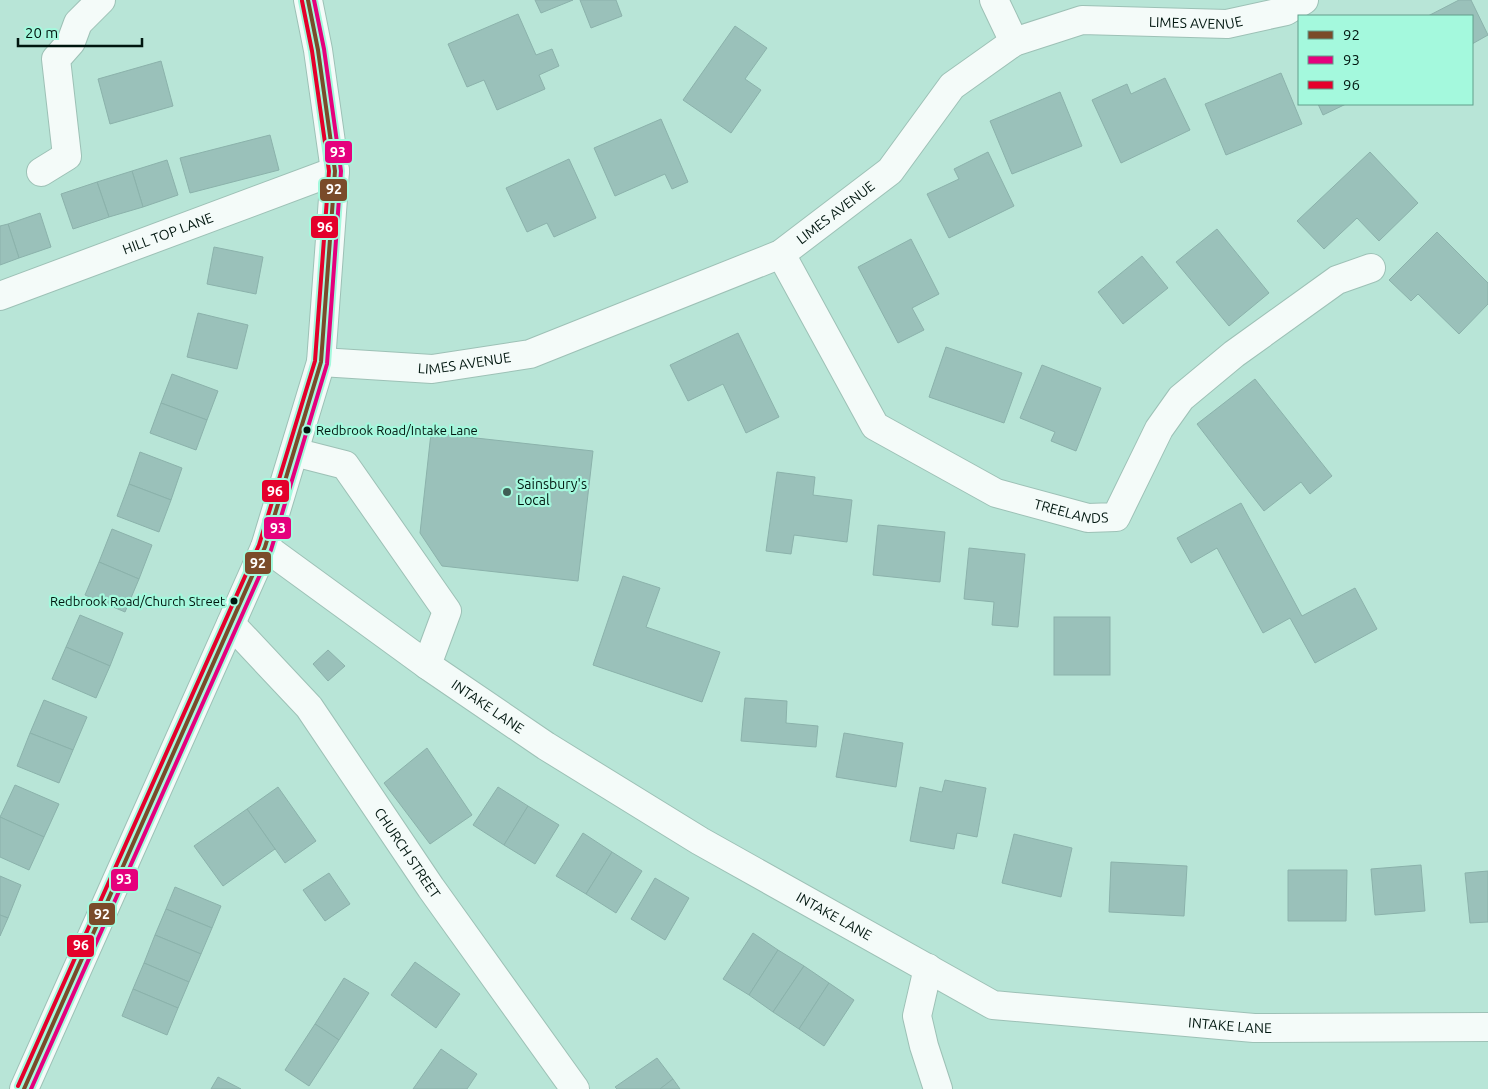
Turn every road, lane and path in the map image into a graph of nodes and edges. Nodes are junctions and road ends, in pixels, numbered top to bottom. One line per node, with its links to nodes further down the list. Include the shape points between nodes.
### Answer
1 (101, 0): 7 (street, via 78,23 71,42 56,59 67,156)
2 (308, 0): 6 (street)
3 (994, 0): 5 (street)
4 (1304, 0): 5 (street, LIMES AVENUE, via 1286,11 1227,24 1082,20)
5 (1014, 42): 8 (street, LIMES AVENUE, via 952,86 890,171)
6 (335, 171): 10 (street, HILL TOP LANE); 11 (street)
7 (41, 172)
8 (781, 254): 9 (street, TREELANDS, via 875,426 996,493 1088,518 1116,517 1159,429 1181,398 1234,354 1338,280); 11 (street, LIMES AVENUE, via 530,354 432,369)
9 (1371, 268)
10 (0, 296)
11 (321, 362): 12 (street)
12 (294, 452): 13 (street); 15 (street, via 345,465 447,611)
13 (265, 547): 14 (street); 15 (street, INTAKE LANE)
14 (231, 624): 18 (street); 19 (street, CHURCH STREET, via 309,707 431,888)
15 (427, 665): 16 (street, INTAKE LANE, via 546,746 700,841)
16 (928, 968): 17 (street, INTAKE LANE, via 993,1005 1254,1028); 20 (street, via 917,1016)
17 (1488, 1027)
18 (24, 1089)
19 (574, 1089)
20 (938, 1089)

